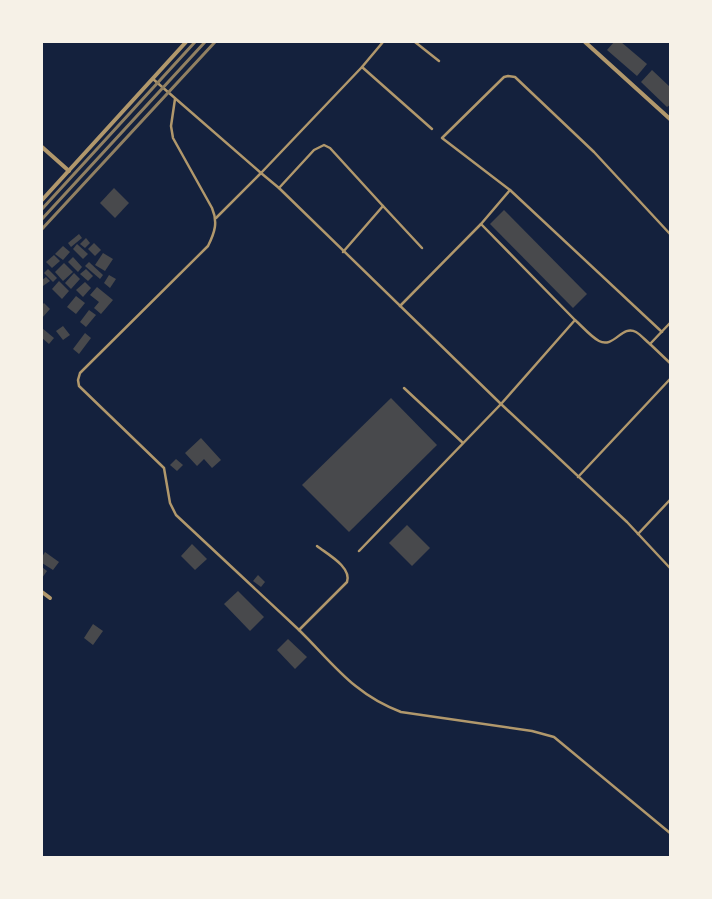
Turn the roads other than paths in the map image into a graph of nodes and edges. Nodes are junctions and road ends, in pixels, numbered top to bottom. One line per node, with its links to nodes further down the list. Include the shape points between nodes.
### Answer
1 (186, 42): 7 (street)
2 (383, 42): 6 (lane)
3 (415, 42): 5 (lane)
4 (585, 42): 9 (street)
5 (439, 61)
6 (362, 67): 10 (lane); 13 (lane)
7 (152, 79): 8 (lane); 12 (street)
8 (175, 99): 13 (lane); 18 (lane, via 171,126 173,138)
9 (670, 119)
10 (432, 129)
11 (42, 147): 12 (street)
12 (69, 171): 16 (street)
13 (261, 173): 14 (lane); 18 (lane)
14 (279, 188): 17 (lane, via 314,150 324,145 330,148); 22 (lane)
15 (510, 190): 19 (lane); 20 (lane, via 442,138 504,77 511,76 594,152); 26 (lane)
16 (42, 200)
17 (383, 206): 21 (lane); 22 (lane)
18 (216, 218): 41 (lane, via 214,233 208,246 87,366 78,380 79,386 164,468 170,503 176,515)
19 (481, 224): 23 (lane); 24 (lane)
20 (670, 234)
21 (422, 248)
22 (343, 252): 23 (lane)
23 (400, 306): 31 (lane)
24 (575, 320): 27 (lane, via 599,341 609,343 629,330 635,331); 31 (lane)
25 (670, 323): 26 (lane)
26 (662, 332): 27 (lane)
27 (650, 344): 28 (lane)
28 (670, 363)
29 (670, 379): 33 (lane)
30 (404, 388): 32 (lane)
31 (500, 404): 32 (lane); 33 (lane)
32 (463, 443): 37 (lane)
33 (578, 476): 35 (lane)
34 (670, 501): 35 (lane)
35 (638, 534): 38 (lane)
36 (317, 546): 41 (lane, via 344,568 349,577)
37 (359, 551)
38 (670, 568)
39 (42, 592): 40 (street)
40 (50, 598)
41 (299, 630): 42 (lane, via 356,688 382,705 401,712 532,731 554,737)
42 (670, 833)

